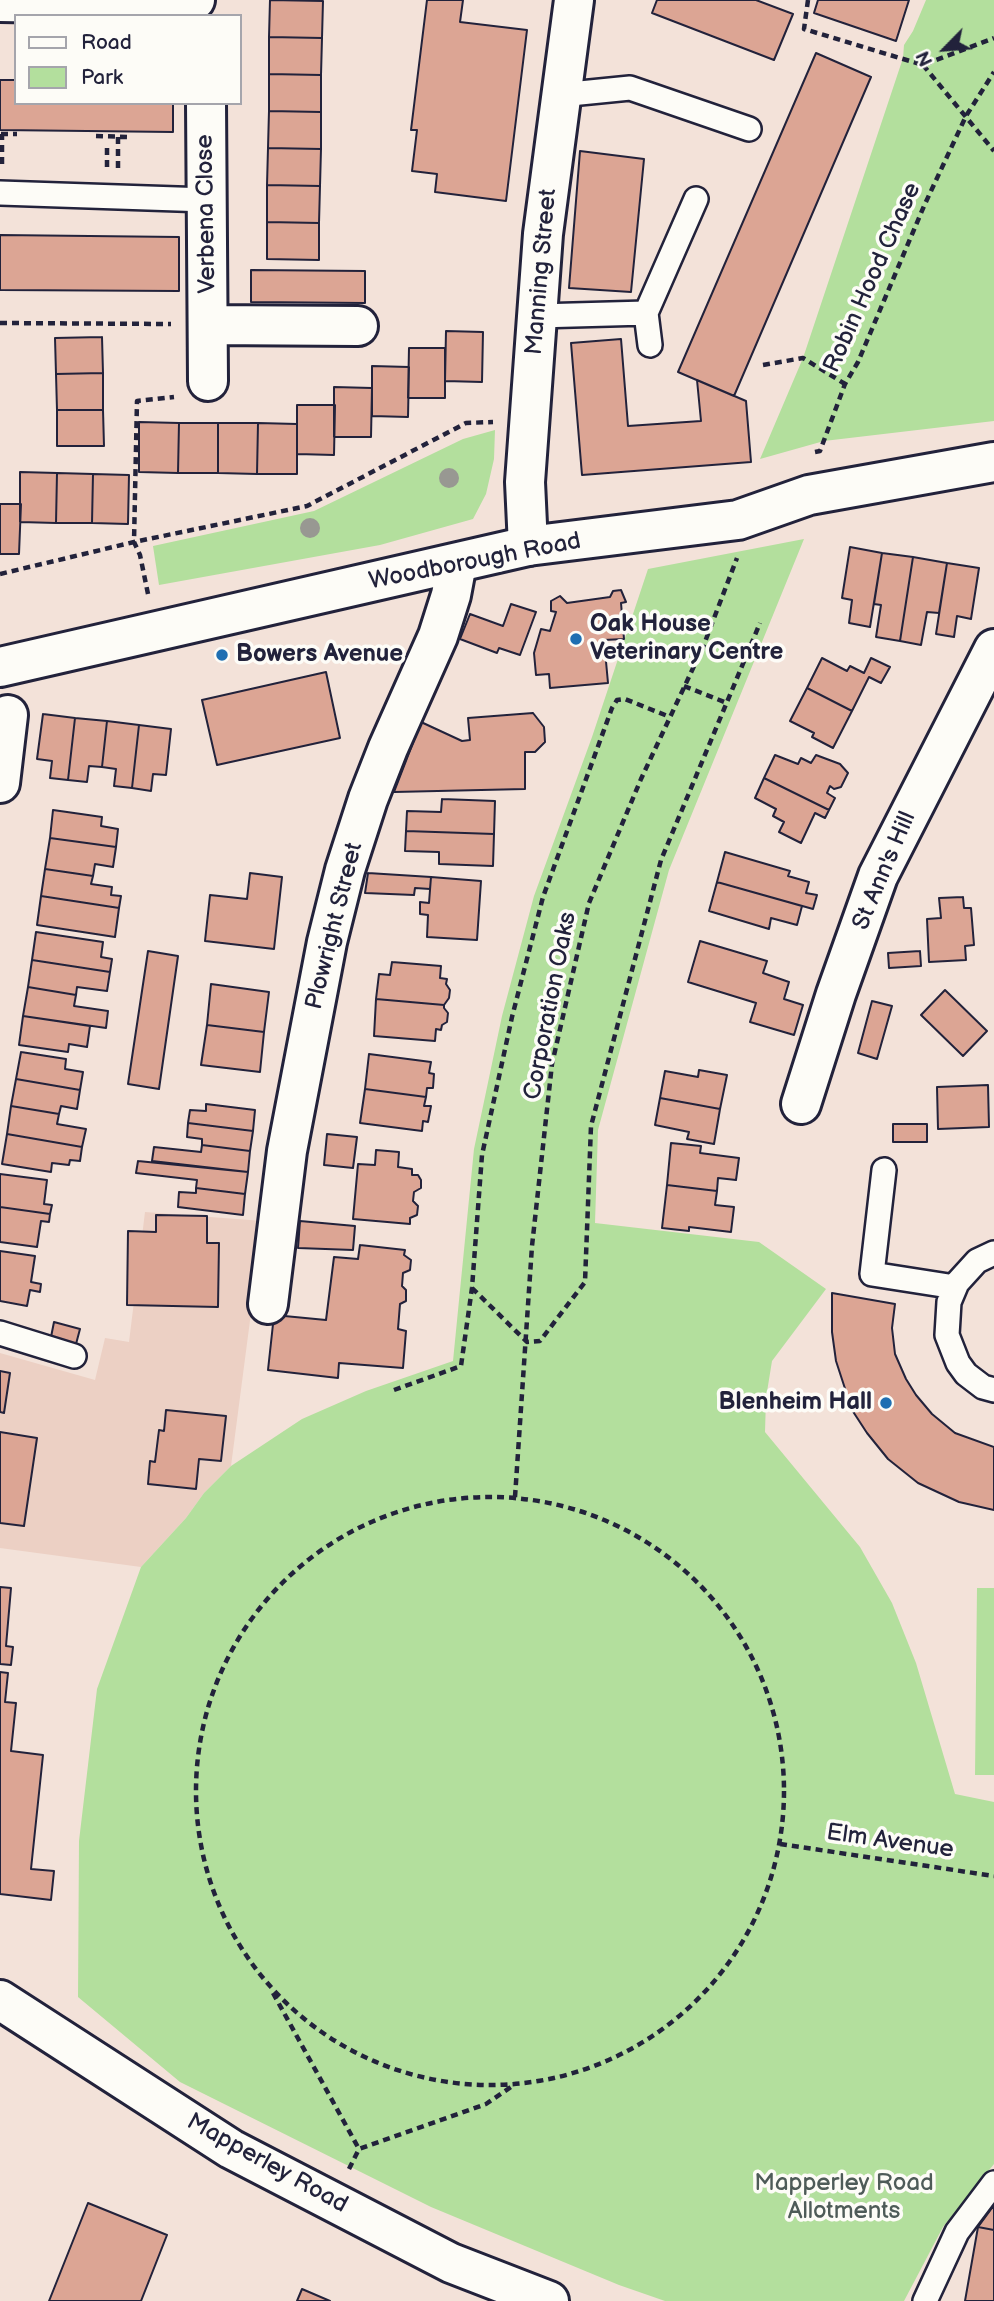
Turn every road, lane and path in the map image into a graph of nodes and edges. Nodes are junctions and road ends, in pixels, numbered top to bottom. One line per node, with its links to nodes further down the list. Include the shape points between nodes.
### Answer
1 (195, 0): 4 (street, via 170,5)
2 (574, 0): 8 (street, Manning Street)
3 (808, 0): 6 (path, via 804,29)
4 (0, 2)
5 (994, 38): 6 (path)
6 (923, 65): 10 (path)
7 (994, 72): 10 (path, Robin Hood Chase)
8 (560, 95): 11 (lane, via 630,88); 25 (street, Manning Street)
9 (206, 105): 23 (street, Verbena Close)
10 (966, 116): 18 (path); 32 (path, Robin Hood Chase)
11 (749, 129)
12 (1, 134): 13 (path); 21 (path)
13 (17, 134)
14 (96, 136): 15 (path)
15 (118, 137): 16 (path); 20 (path)
16 (131, 137)
17 (107, 148): 19 (path)
18 (994, 151)
19 (107, 175)
20 (118, 175)
21 (1, 183): 23 (lane)
22 (696, 199): 24 (lane)
23 (207, 200): 27 (street, Verbena Close)
24 (646, 313): 25 (lane); 29 (lane)
25 (537, 316): 33 (street, Manning Street)
26 (0, 323): 27 (path)
27 (208, 324): 28 (street, Verbena Close); 31 (street, Verbena Close)
28 (358, 326)
29 (650, 345)
30 (763, 365): 32 (path, via 803,358)
31 (208, 381): 36 (path, via 208,394 137,401)
32 (845, 384): 35 (path, Robin Hood Chase, via 820,450 802,455)
33 (529, 430): 36 (path, via 494,422 466,423 307,506); 37 (street, Manning Street, via 524,482)
34 (994, 462): 35 (street, Woodborough Road)
35 (810, 495): 37 (street, Woodborough Road, via 738,520)
36 (134, 542): 40 (path); 41 (path)
37 (528, 546): 39 (street, Woodborough Road)
38 (740, 551): 45 (path, Corporation Oaks)
39 (457, 563): 44 (street, Woodborough Road); 55 (street, Plowright Street, via 438,636 383,761 345,870 288,1151)
40 (0, 574)
41 (145, 582)
42 (760, 623): 46 (path)
43 (994, 649): 50 (street, St Ann's Hill, via 878,876)
44 (0, 667)
45 (684, 686): 46 (path); 48 (path, Corporation Oaks)
46 (727, 703): 57 (path, via 661,860 591,1126 584,1282 540,1340)
47 (8, 715): 49 (street)
48 (670, 717): 54 (path, via 617,700 543,897 482,1155); 57 (path, Corporation Oaks, via 589,902 558,1037 532,1246)
49 (0, 783)
50 (801, 1104)
51 (884, 1170): 53 (lane, via 872,1275)
52 (994, 1253): 53 (lane, via 977,1261)
53 (955, 1287): 60 (lane, via 947,1335 966,1374)
54 (472, 1288): 57 (path); 59 (path, via 461,1366)
55 (268, 1304)
56 (0, 1333): 58 (lane, via 43,1356)
57 (527, 1342): 61 (path, Corporation Oaks)
58 (74, 1356)
59 (394, 1390)
60 (994, 1390)
61 (514, 1497): 62 (path, via 574,1509 631,1532 682,1567 724,1612 756,1664 776,1722 785,1783); 64 (path, via 456,1498 398,1510 345,1534 296,1568 256,1610 225,1660 205,1715 195,1773 198,1832 211,1889 236,1942)
62 (780, 1844): 63 (path, Elm Avenue); 66 (path, via 762,1906 730,1963 687,2011 635,2049 575,2075)
63 (994, 1876)
64 (271, 1989): 66 (path, via 321,2034 380,2066 444,2083); 66 (path, via 359,2149 486,2104)
65 (0, 2000): 68 (street, Mapperley Road, via 231,2149 451,2263)
66 (511, 2086)
67 (994, 2183): 69 (lane, via 957,2232)
68 (550, 2301)
69 (925, 2301)

